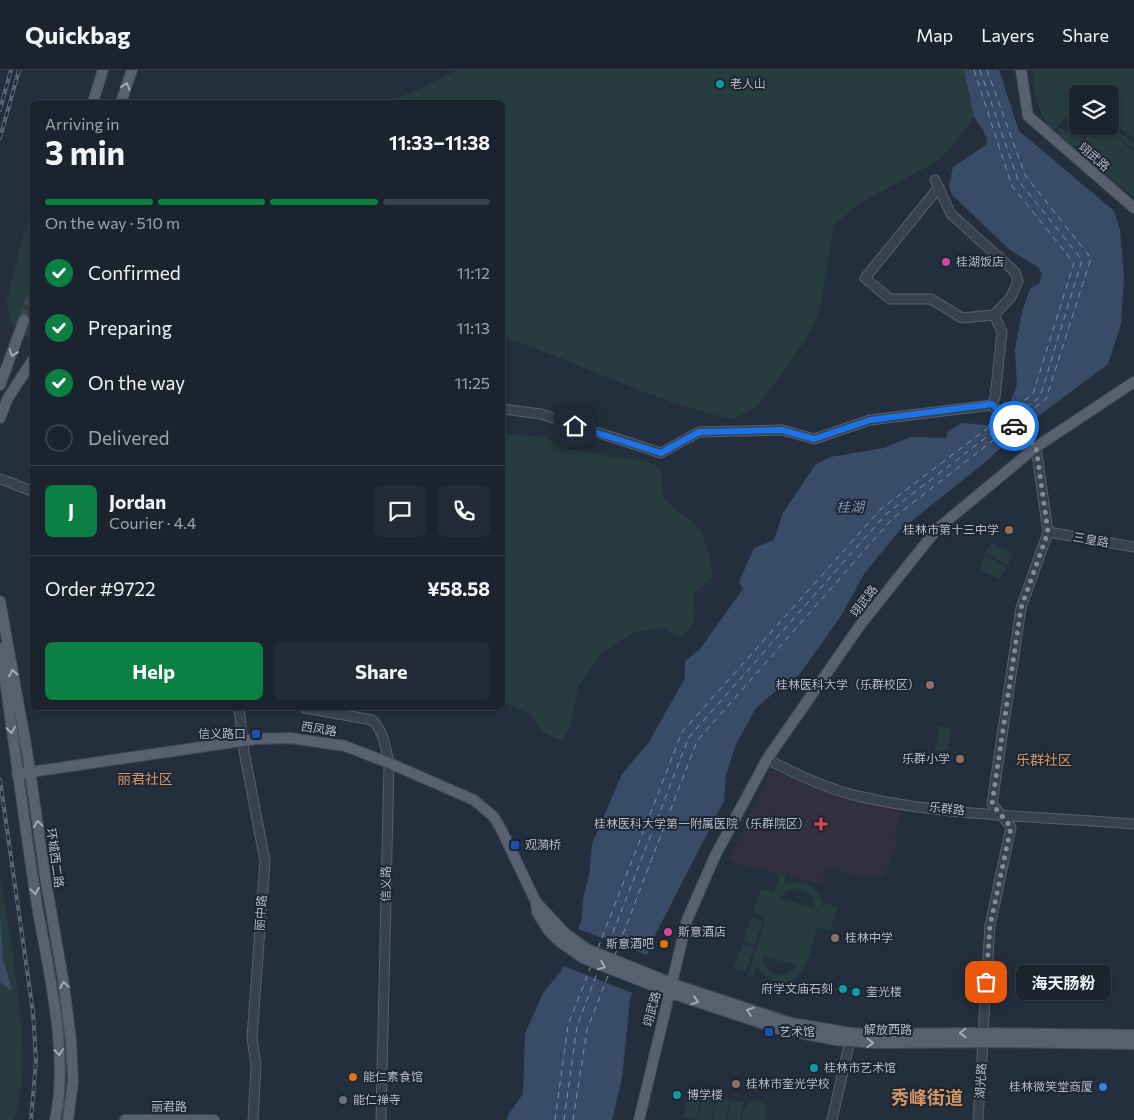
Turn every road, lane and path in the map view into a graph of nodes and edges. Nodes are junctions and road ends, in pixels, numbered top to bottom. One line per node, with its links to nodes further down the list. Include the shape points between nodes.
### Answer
1 (104, 70): 4 (main road)
2 (132, 70): 5 (main road, one-way to 2)
3 (1021, 70): 6 (main road, 翊武路, via 1025,118)
4 (94, 100)
5 (122, 100)
6 (1134, 208)
7 (994, 315): 7 (street, via 1012,297 1018,281 1015,272 951,214 937,183 865,278 890,299 931,299 962,318); 12 (street, via 1002,332)
8 (24, 320): 11 (main road, one-way to 11)
9 (30, 364): 14 (main road)
10 (1134, 382): 15 (main road, 翊武路)
11 (0, 385)
12 (992, 404): 13 (street, via 870,420 814,439 782,430 699,432 661,453 541,414); 15 (street)
13 (505, 409)
14 (0, 418)
15 (1036, 447): 18 (street); 25 (main road, 翊武路, via 937,529 861,624)
16 (0, 479): 17 (street)
17 (30, 490)
18 (1048, 532): 19 (street, 三皇路); 29 (street, via 1020,617 992,804)
19 (1134, 547)
20 (0, 601): 27 (main road, 环城西二路, one-way to 20)
21 (0, 648): 28 (main road, 环城西二路, one-way to 28)
22 (239, 710): 24 (street, 丽中路)
23 (316, 710): 26 (street, 信义路, via 372,720 383,736)
24 (243, 740): 26 (main road, 西凤路, via 274,737 318,741 345,746); 27 (main road, 西凤路); 41 (street, 丽中路, via 265,861 252,1038 256,1066)
25 (767, 759): 29 (street, 乐群路, via 823,785 861,797); 32 (main road, 翊武路, via 715,856 687,920)
26 (389, 763): 31 (main road, 西凤路, via 484,807 501,828 536,902 563,938 583,958); 42 (street, 信义路)
27 (30, 773): 28 (main road, 西凤路); 38 (main road, 环城西二路, one-way to 27, via 73,1081 72,1041)
28 (17, 774): 37 (main road, 环城西二路, one-way to 37, via 56,1027 60,1086)
29 (1001, 815): 30 (street, 乐群路); 34 (street, 湖光路, via 1011,827 990,926)
30 (1134, 824)
31 (651, 980): 32 (main road, 解放西路)
32 (672, 989): 35 (main road, 解放西路, via 778,1029); 43 (main road, 翊武路); 44 (main road, 翊武路)
33 (1134, 1035): 34 (main road, 解放西路)
34 (983, 1037): 35 (main road, 解放西路); 36 (main road, 解放西路); 46 (street, 湖光路)
35 (851, 1038): 45 (street)
36 (1134, 1044)
37 (55, 1120)
38 (68, 1120)
39 (125, 1120): 40 (main road, 丽君路)
40 (214, 1120)
41 (253, 1120)
42 (381, 1120)
43 (638, 1120)
44 (644, 1120)
45 (832, 1120)
46 (978, 1120)

